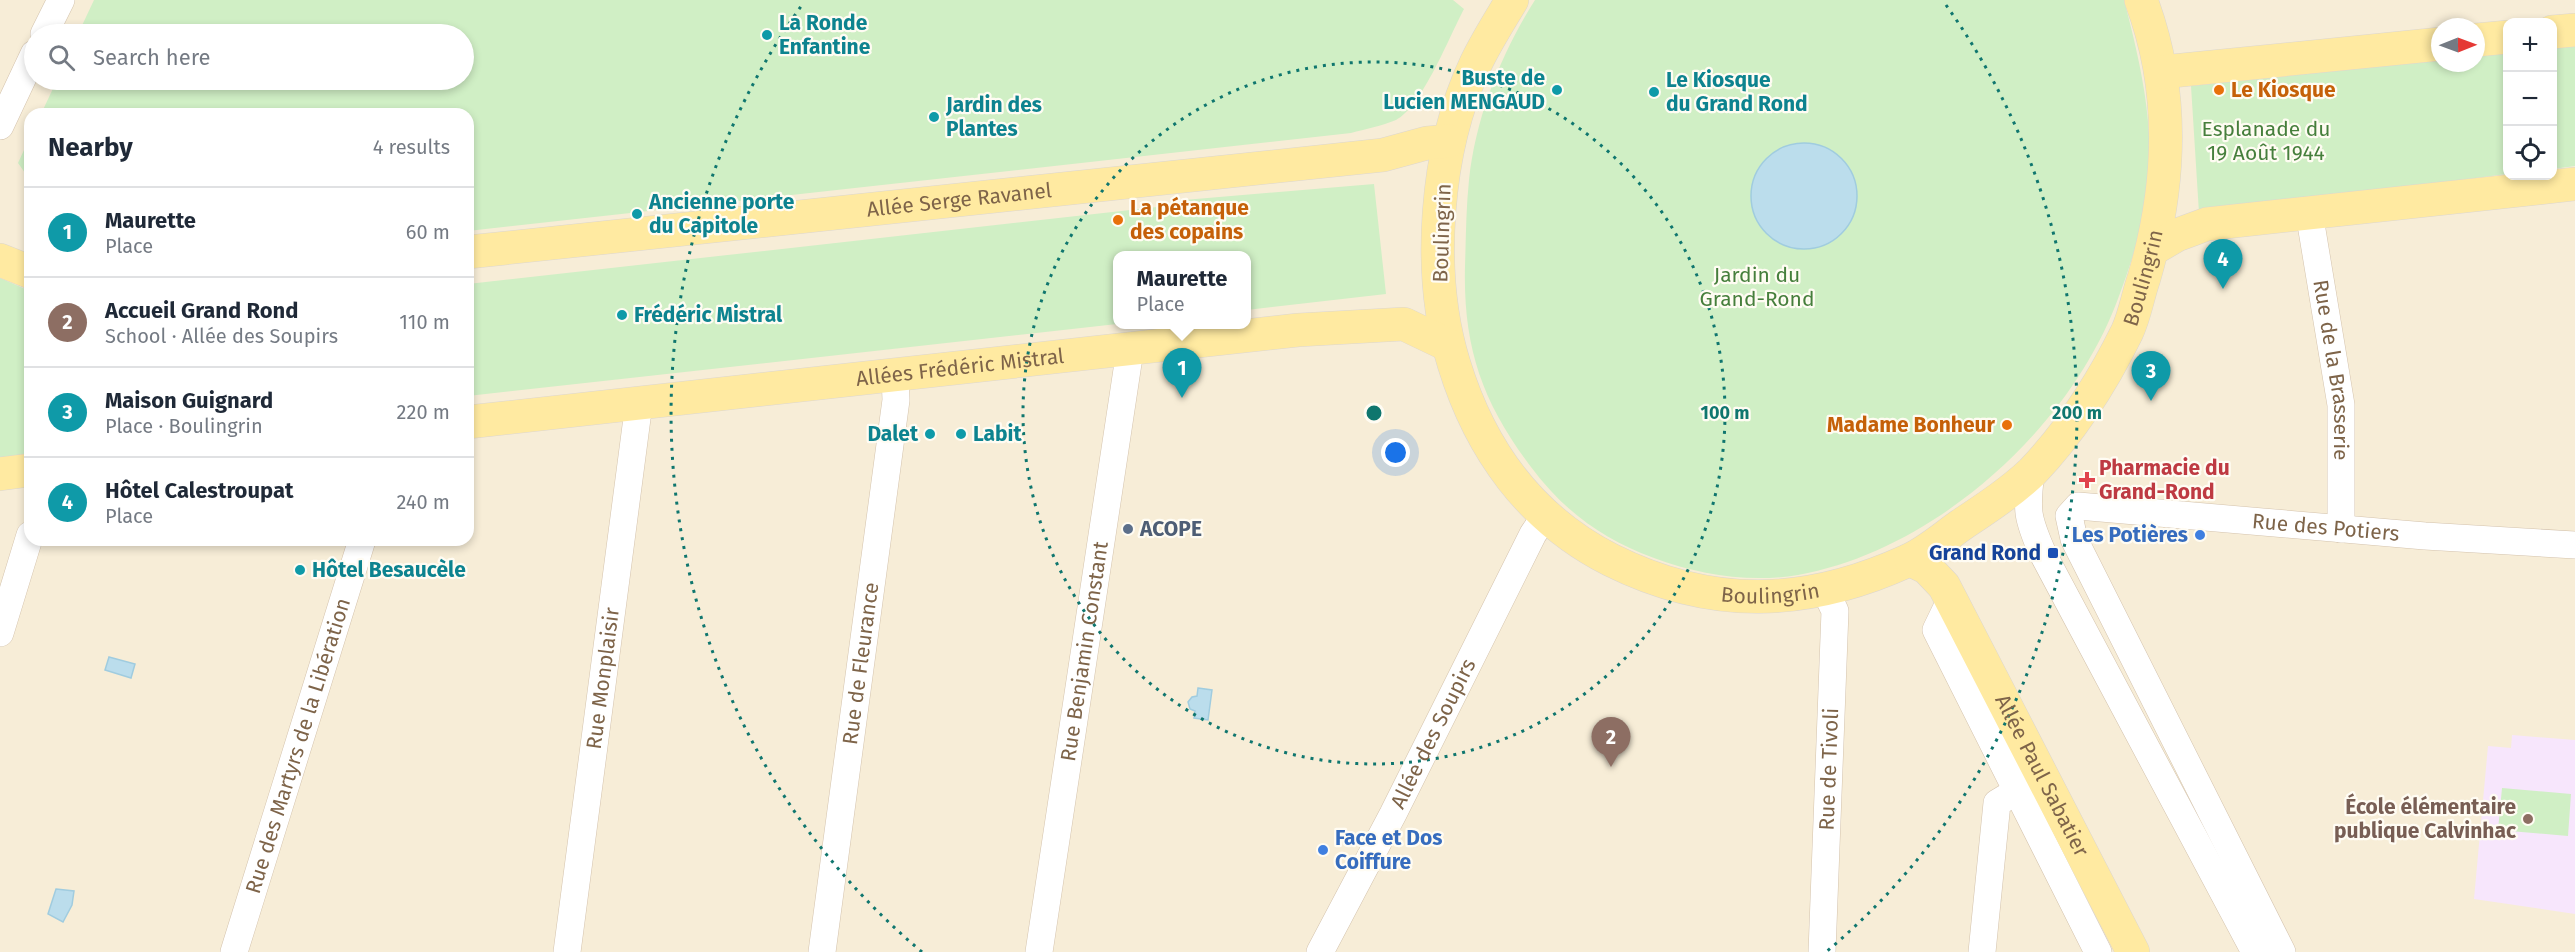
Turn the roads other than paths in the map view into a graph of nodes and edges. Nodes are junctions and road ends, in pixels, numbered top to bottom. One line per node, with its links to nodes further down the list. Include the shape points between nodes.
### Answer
1 (61, 0): 4 (street)
2 (1512, 0): 13 (main road, Boulingrin, via 1475,64)
3 (2141, 0): 10 (main road, Boulingrin)
4 (49, 24)
5 (2575, 30): 6 (main road)
6 (2557, 32)
7 (2503, 37): 8 (main road)
8 (2485, 39)
9 (2431, 45): 10 (main road)
10 (2162, 72): 16 (main road, Boulingrin, via 2164,183)
11 (24, 75): 12 (street)
12 (0, 126)
13 (1449, 141): 17 (main road, Allée Serge Ravanel, via 1373,156); 20 (main road, Boulingrin, via 1440,220 1440,284)
14 (2575, 184): 15 (main road)
15 (2309, 212): 16 (main road, via 2207,224); 29 (street, Rue de la Brasserie, via 2341,405)
16 (2153, 249): 26 (main road, Boulingrin, via 2129,328 2095,392)
17 (474, 251)
18 (0, 260): 19 (main road)
19 (24, 270)
20 (1448, 345): 21 (main road, Allées Frédéric Mistral, via 1418,329 1391,324 1298,330); 28 (main road, Boulingrin, via 1476,424 1518,487)
21 (1130, 350): 22 (main road, Allées Frédéric Mistral); 43 (street, Rue Benjamin Constant)
22 (895, 375): 23 (main road, Allées Frédéric Mistral); 42 (street, Rue de Fleurance, via 896,400)
23 (639, 403): 24 (main road, Allées Frédéric Mistral); 41 (street, Rue Monplaisir)
24 (474, 421)
25 (24, 472): 27 (main road)
26 (2031, 472): 33 (main road, Boulingrin); 38 (street, via 2029,522)
27 (0, 474)
28 (1546, 515): 34 (main road, Boulingrin, via 1595,551 1640,574 1686,590 1731,596); 44 (street, Allée des Soupirs)
29 (2341, 529): 30 (street, Rue des Potiers); 37 (street, Rue des Potiers, via 2078,506 2069,516 2074,539)
30 (2575, 545)
31 (27, 546): 36 (street)
32 (360, 546): 40 (street, Rue des Martyrs de la Libération)
33 (1911, 560): 34 (main road, Boulingrin); 35 (main road, Allée Paul Sabatier, via 1937,576)
34 (1825, 590): 45 (street, Rue de Tivoli, via 1835,611)
35 (1951, 599): 39 (street, Allée Paul Sabatier, via 1936,630); 48 (main road, Allée Paul Sabatier)
36 (0, 633)
37 (2137, 666): 38 (street); 50 (street)
38 (2111, 681): 49 (street)
39 (2017, 791): 46 (street, via 1997,803); 47 (street, Allée Paul Sabatier)
40 (234, 952)
41 (567, 952)
42 (822, 952)
43 (1039, 952)
44 (1320, 952)
45 (1822, 952)
46 (1982, 952)
47 (2098, 952)
48 (2133, 952)
49 (2255, 952)
50 (2282, 952)

